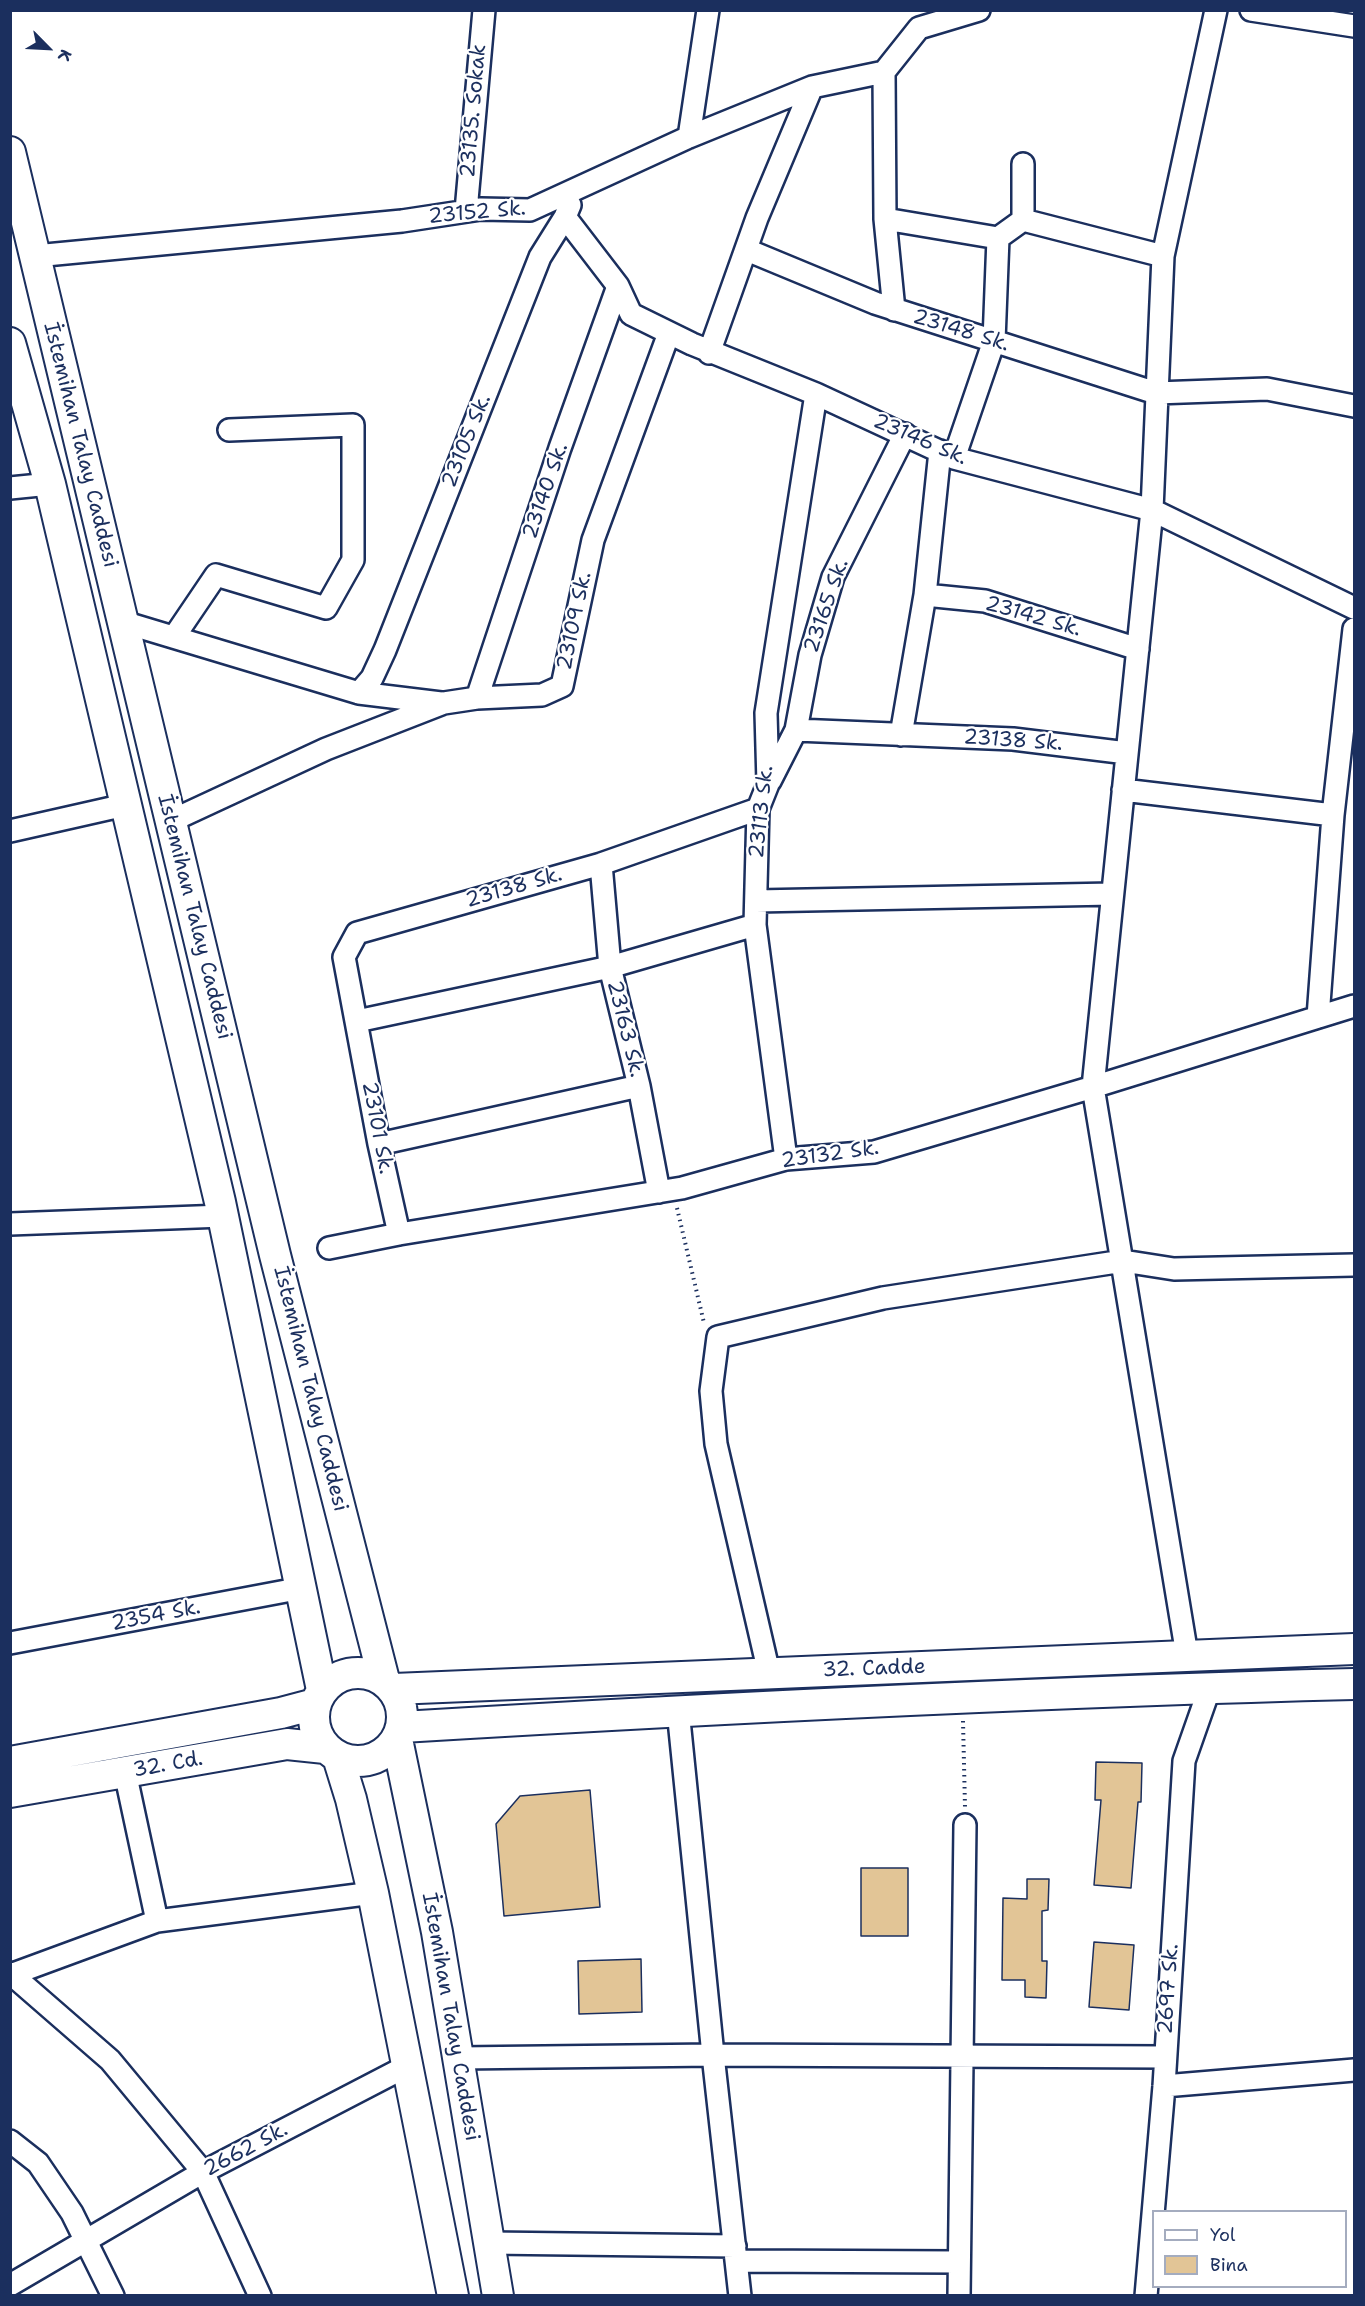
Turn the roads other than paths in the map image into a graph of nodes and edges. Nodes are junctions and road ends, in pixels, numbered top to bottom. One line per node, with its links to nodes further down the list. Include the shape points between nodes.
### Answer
1 (484, 10): 14 (street, 23135. Sokak)
2 (708, 10): 10 (street)
3 (979, 10): 6 (street)
4 (1216, 10): 21 (street)
5 (1251, 10): 7 (street)
6 (921, 20): 8 (street)
7 (1354, 26)
8 (884, 72): 9 (street, 23152 Sk.); 16 (street)
9 (812, 87): 10 (street, 23152 Sk.); 19 (street)
10 (689, 137): 13 (street, 23152 Sk.)
11 (10, 152): 20 (main road, İstemihan Talay Caddesi)
12 (1023, 164): 17 (street)
13 (576, 189): 14 (street, 23152 Sk., via 530,210); 15 (street, 23105 Sk.)
14 (466, 211): 20 (street, 23152 Sk., via 402,221)
15 (565, 217): 22 (street, 23146 Sk.); 43 (street, 23105 Sk., via 540,256 385,650 372,678)
16 (885, 219): 18 (street); 23 (street)
17 (1023, 220): 18 (street); 21 (street)
18 (998, 238): 25 (street)
19 (747, 250): 23 (street, 23148 Sk.); 27 (street)
20 (35, 256): 39 (main road, İstemihan Talay Caddesi)
21 (1163, 256): 28 (street)
22 (618, 286): 24 (street, 23146 Sk., via 631,314); 44 (street, 23140 Sk.)
23 (894, 310): 25 (street, 23148 Sk.)
24 (669, 333): 27 (street, 23146 Sk.); 44 (street, 23109 Sk., via 593,540 562,686 542,695)
25 (994, 341): 28 (street, 23148 Sk.); 33 (street)
26 (10, 343): 34 (main road, İstemihan Talay Caddesi)
27 (709, 353): 29 (street, 23146 Sk.)
28 (1156, 393): 30 (street, 23148 Sk., via 1267,389); 36 (street)
29 (816, 394): 32 (street, 23146 Sk.); 49 (street, 23113 Sk., via 766,713)
30 (1354, 406)
31 (229, 430): 41 (street, via 353,424 353,560 326,608 216,575)
32 (905, 434): 33 (street, 23146 Sk.); 46 (street, 23165 Sk., via 833,577 810,655)
33 (947, 454): 36 (street, 23146 Sk.); 37 (street)
34 (50, 484): 35 (street); 51 (main road, İstemihan Talay Caddesi)
35 (10, 488)
36 (1152, 510): 38 (street, 23146 Sk.); 42 (street)
37 (925, 595): 42 (street, 23142 Sk., via 985,601); 47 (street)
38 (1354, 608)
39 (123, 622): 41 (street); 54 (main road, İstemihan Talay Caddesi)
40 (1354, 629): 53 (street)
41 (174, 638): 43 (street)
42 (1138, 649): 48 (street)
43 (359, 693): 45 (street)
44 (477, 698): 45 (street, 23109 Sk.)
45 (444, 703): 54 (street, 23109 Sk., via 326,749)
46 (796, 730): 47 (street, 23138 Sk.); 49 (street, 23165 Sk.)
47 (901, 735): 48 (street, 23138 Sk., via 1013,738)
48 (1127, 753): 50 (street)
49 (768, 784): 52 (street, 23113 Sk.)
50 (1123, 790): 53 (street); 57 (street)
51 (125, 805): 55 (street); 69 (main road, İstemihan Talay Caddesi)
52 (758, 809): 56 (street, 23138 Sk.); 58 (street, 23113 Sk.)
53 (1333, 815): 62 (street)
54 (171, 821): 80 (main road, İstemihan Talay Caddesi, via 280,1273)
55 (10, 831)
56 (601, 864): 60 (street, 23163 Sk.); 63 (street, 23138 Sk., via 357,933 344,957)
57 (1112, 894): 58 (street); 65 (street)
58 (756, 901): 59 (street, 23113 Sk.)
59 (755, 925): 60 (street); 67 (street, 23113 Sk.)
60 (610, 967): 63 (street); 64 (street, 23163 Sk.)
61 (1354, 1005): 62 (street, 23132 Sk.)
62 (1318, 1017): 65 (street, 23132 Sk.)
63 (357, 1021): 66 (street, 23101 Sk.)
64 (639, 1086): 66 (street); 68 (street, 23163 Sk.)
65 (1093, 1087): 67 (street, 23132 Sk., via 874,1152); 73 (street)
66 (379, 1144): 71 (street, 23101 Sk.)
67 (786, 1159): 68 (street, 23132 Sk.)
68 (666, 1191): 71 (street, 23132 Sk.)
69 (223, 1216): 70 (street); 75 (main road, İstemihan Talay Caddesi)
70 (10, 1224)
71 (399, 1234): 72 (street, 23132 Sk.)
72 (329, 1248)
73 (1123, 1261): 74 (street, via 1174,1269); 78 (street); 79 (street, via 883,1298 718,1337 711,1391 716,1444)
74 (1354, 1265)
75 (302, 1588): 76 (street, 2354 Sk.); 83 (main road, İstemihan Talay Caddesi)
76 (10, 1643)
77 (1354, 1649): 78 (main road, 32. Cadde)
78 (1187, 1655): 79 (main road, 32. Cadde)
79 (769, 1673): 80 (main road, 32. Cadde)
80 (389, 1684): 83 (main road, via 372,1674 346,1674 334,1679); 85 (main road, via 403,1714)
81 (1354, 1684): 82 (main road, 32. Cadde)
82 (1210, 1688): 84 (main road, 32. Cadde); 96 (street, 2697 Sk., via 1184,1761)
83 (319, 1697): 86 (main road, via 314,1719 317,1734); 87 (main road, 32. Cd., via 281,1713)
84 (678, 1710): 85 (main road, 32. Cadde); 94 (street)
85 (399, 1733): 86 (main road, via 384,1753 366,1761 353,1761); 97 (main road, İstemihan Talay Caddesi)
86 (332, 1752): 88 (main road, 32. Cd., via 287,1744); 91 (main road, via 351,1798)
87 (10, 1762)
88 (125, 1772): 89 (main road, 32. Cd.); 92 (street)
89 (10, 1792)
90 (965, 1826): 95 (street)
91 (373, 1893): 92 (street); 98 (main road)
92 (157, 1921): 93 (street)
93 (12, 1974): 102 (street, via 110,2060)
94 (713, 2055): 95 (street); 97 (street); 107 (street)
95 (963, 2057): 96 (street); 108 (street)
96 (1165, 2057): 100 (street, 2697 Sk.)
97 (459, 2058): 106 (main road, İstemihan Talay Caddesi)
98 (409, 2065): 102 (street, 2662 Sk.); 112 (main road)
99 (1354, 2070): 100 (street)
100 (1164, 2086): 103 (street, 2697 Sk.)
101 (10, 2141): 105 (street, via 38,2163)
102 (203, 2172): 105 (street, 2662 Sk.); 111 (street)
103 (1153, 2210)
104 (1152, 2225): 116 (street, 2697 Sk.)
105 (86, 2241): 109 (street, 2662 Sk.); 110 (street)
106 (489, 2243): 107 (street); 113 (main road, İstemihan Talay Caddesi)
107 (736, 2254): 108 (street); 114 (street)
108 (959, 2262): 115 (street)
109 (10, 2285)
110 (114, 2295)
111 (260, 2295)
112 (453, 2295)
113 (498, 2295)
114 (740, 2295)
115 (959, 2295)
116 (1146, 2295)

